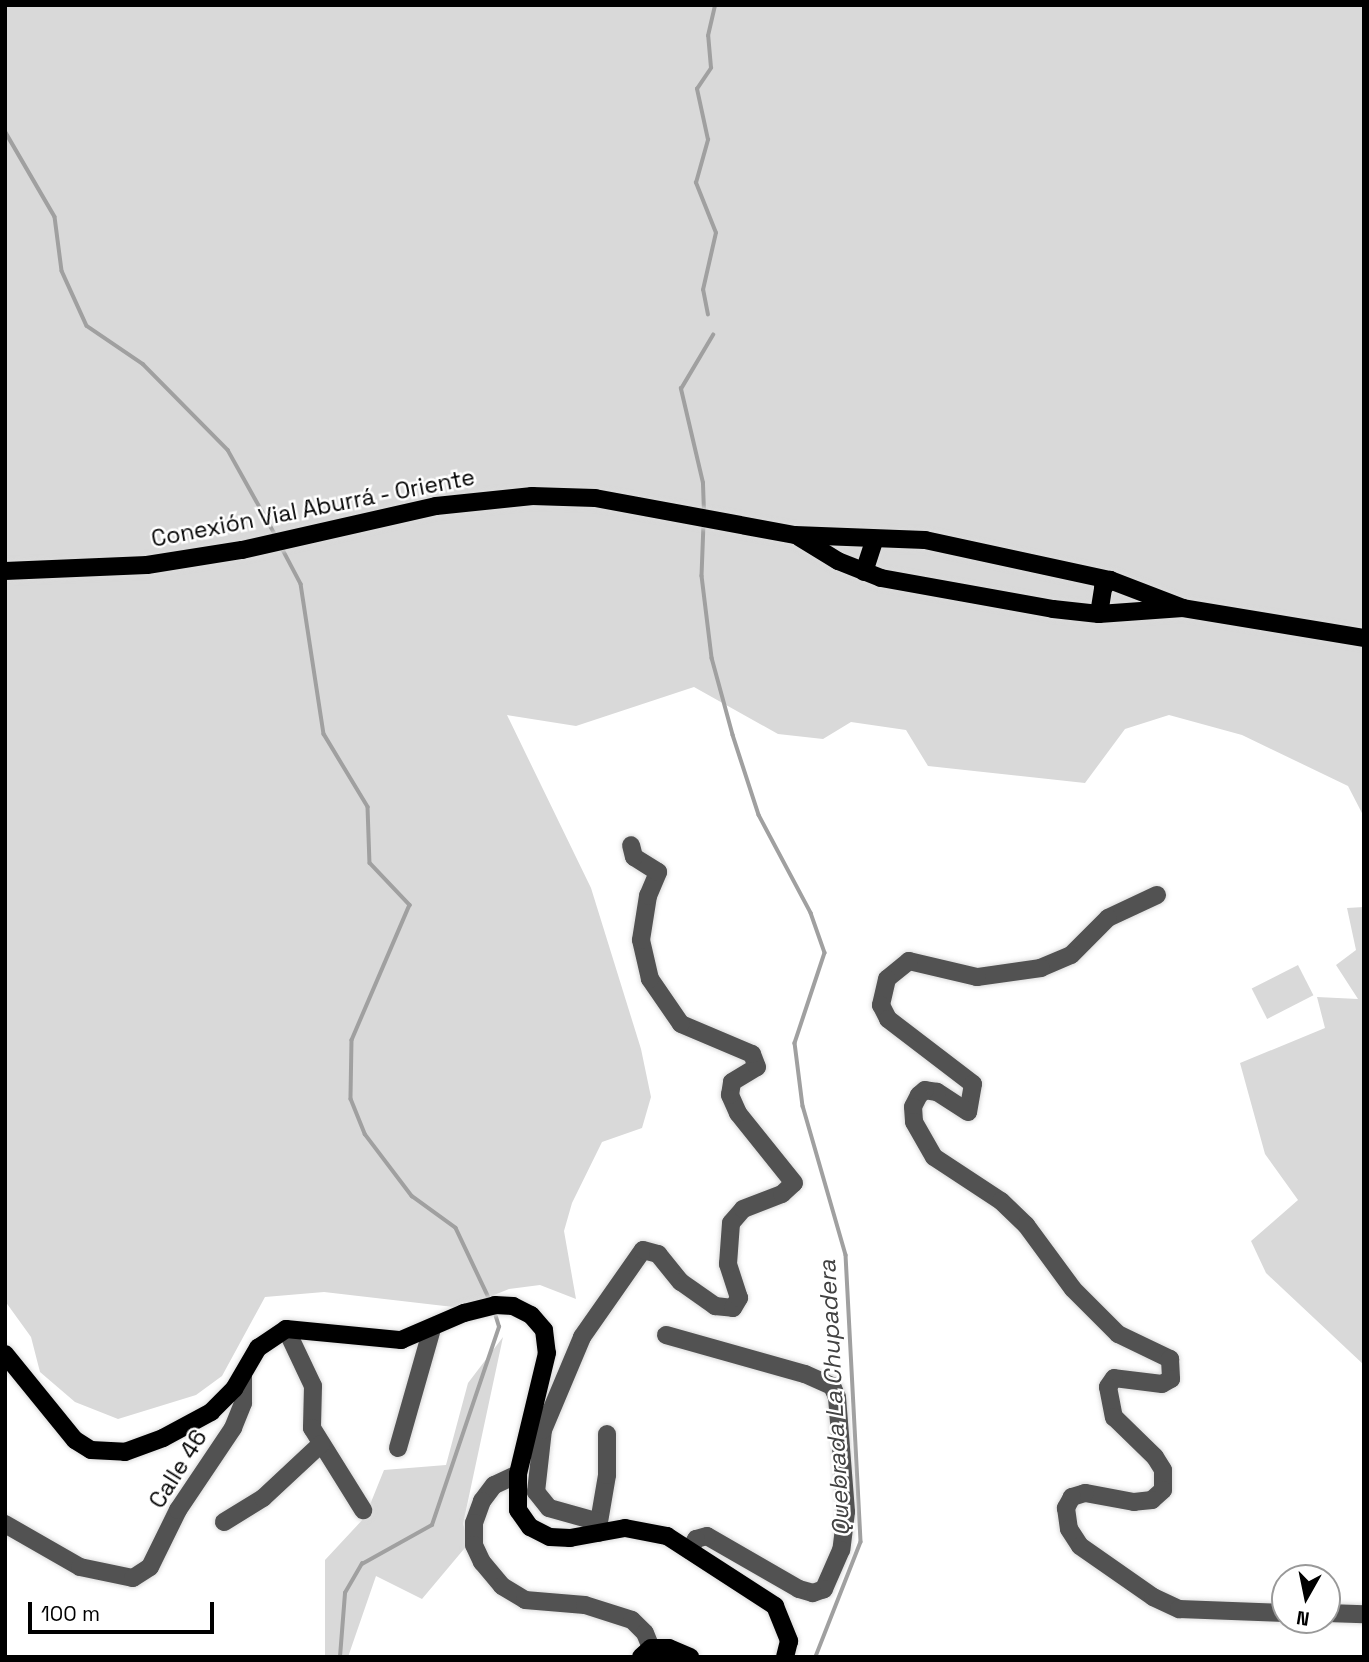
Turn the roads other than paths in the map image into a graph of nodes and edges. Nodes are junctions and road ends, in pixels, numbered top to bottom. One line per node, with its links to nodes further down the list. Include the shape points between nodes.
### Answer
1 (789, 534): 2 (main road, Conexión Vial Aburrá - Oriente); 4 (main road, Conexión Vial Aburrá - Oriente); 5 (main road, Conexión Vial Aburrá - Oriente, via 595,498 532,496 436,506 242,550 147,565)
2 (856, 537): 3 (main road, Conexión Vial Aburrá - Oriente); 4 (main road)
3 (875, 539): 6 (main road); 7 (main road, Conexión Vial Aburrá - Oriente, via 925,540)
4 (838, 561): 6 (main road, Conexión Vial Aburrá - Oriente)
5 (5, 571)
6 (864, 572): 11 (main road, Conexión Vial Aburrá - Oriente)
7 (1110, 580): 8 (main road, Conexión Vial Aburrá - Oriente); 11 (main road, via 1103,588)
8 (1129, 585): 9 (main road, Conexión Vial Aburrá - Oriente); 10 (main road)
9 (1186, 609): 10 (main road, Conexión Vial Aburrá - Oriente); 12 (main road, Conexión Vial Aburrá - Oriente)
10 (1126, 612): 11 (main road, Conexión Vial Aburrá - Oriente)
11 (1099, 614)
12 (1364, 638)
13 (631, 845): 27 (street, via 634,857 658,872 648,896 640,940 650,979 681,1024 752,1054 757,1067 732,1082 730,1095 738,1113 794,1179 788,1191 743,1209 731,1223 728,1264 739,1297 733,1308 715,1306 681,1282 666,1261 643,1250 582,1337 566,1367 539,1446 536,1492 542,1504)
14 (1157, 895): 29 (street, via 1108,918 1071,955 1041,968 977,977 909,961 887,979 881,1004 888,1019 973,1084 968,1112 937,1092 925,1090 919,1095 913,1107 914,1122 933,1157 1002,1201 1026,1225 1073,1289 1118,1334 1170,1359 1171,1379 1162,1384 1114,1378 1108,1387 1114,1418 1163,1470 1163,1490 1152,1500 1134,1502 1085,1493 1072,1497 1066,1508 1069,1529 1097,1561 1180,1609)
15 (286, 1329): 16 (main road, via 401,1340); 19 (main road, via 258,1348); 21 (street, via 313,1386 309,1417)
16 (432, 1329): 22 (street); 23 (main road, via 489,1306 513,1306 531,1315 544,1330 547,1353)
17 (666, 1335): 28 (street, via 806,1374 832,1386 837,1397 846,1512 841,1550 824,1590 799,1589 707,1536 696,1539)
18 (5, 1354): 19 (main road, via 75,1440 106,1453 125,1452 192,1424 211,1412)
19 (243, 1376): 26 (street, Calle 46, via 243,1403 233,1428 178,1510 150,1567 133,1578 80,1567)
20 (607, 1434): 27 (street, via 607,1475)
21 (321, 1444): 24 (street); 25 (street, via 262,1498)
22 (398, 1448)
23 (518, 1474): 27 (main road, via 518,1510 530,1527 550,1537); 32 (street, via 494,1485 482,1501 474,1523 474,1545 482,1562 502,1586 526,1600 584,1605 632,1620 645,1633)
24 (363, 1510)
25 (223, 1522)
26 (5, 1524)
27 (598, 1528): 28 (main road, via 647,1528)
28 (690, 1550): 34 (main road, via 775,1606 789,1641)
29 (1271, 1612)
30 (1341, 1613): 31 (street)
31 (1364, 1614)
32 (646, 1652): 33 (main road, via 669,1648)
33 (690, 1657)
34 (785, 1657)

